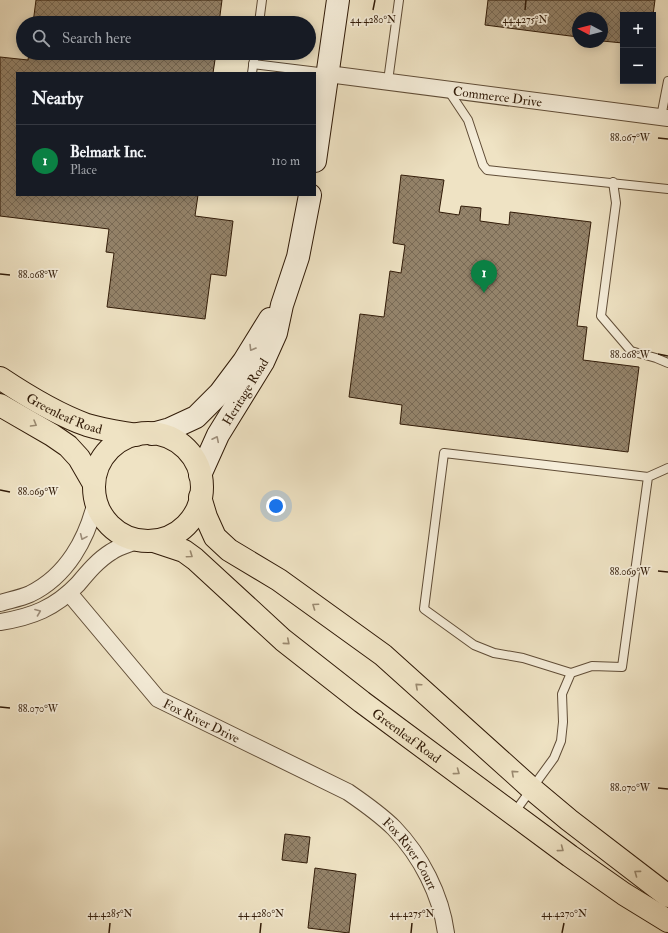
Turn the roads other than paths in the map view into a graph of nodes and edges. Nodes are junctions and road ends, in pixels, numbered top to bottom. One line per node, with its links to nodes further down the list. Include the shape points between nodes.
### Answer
1 (262, 0): 4 (lane)
2 (338, 0): 10 (main road)
3 (399, 0): 11 (lane)
4 (260, 16)
5 (254, 60): 6 (lane)
6 (253, 64): 7 (lane); 8 (lane)
7 (252, 72)
8 (313, 72)
9 (316, 72): 10 (lane)
10 (328, 74): 11 (street, Commerce Drive); 15 (main road)
11 (388, 81): 13 (street, Commerce Drive)
12 (668, 82): 14 (lane)
13 (448, 89): 14 (street, Commerce Drive); 16 (lane, via 468,120 486,170)
14 (665, 118)
15 (316, 154)
16 (613, 182): 17 (lane); 20 (lane, via 616,203 601,316 631,351)
17 (668, 189)
18 (310, 196): 19 (main road, Heritage Road, via 298,257)
19 (282, 305): 23 (main road, Heritage Road, one-way to 23, via 267,322 244,361 220,393 196,417 170,429); 25 (main road, Heritage Road, one-way to 19, via 218,435 263,362 276,333)
20 (668, 363)
21 (0, 378): 23 (main road, Greenleaf Road, via 65,416 101,429)
22 (0, 405): 27 (main road, Greenleaf Road, one-way to 27, via 68,446 78,458)
23 (144, 434): 25 (main road, via 169,438 183,447 194,460); 27 (main road, via 120,441 107,453 98,467)
24 (668, 468): 26 (lane)
25 (200, 475): 28 (main road)
26 (648, 477): 33 (lane, via 622,668 592,666); 33 (lane, via 444,453 424,609 474,645 494,653 523,658)
27 (95, 492): 29 (main road, via 103,516 113,528 125,536); 31 (street, one-way to 31, via 92,518 82,542 68,565 30,594)
28 (200, 497): 29 (main road, via 196,511 187,524 176,533 169,537); 34 (main road, one-way to 28, via 383,655 278,580 229,550 215,536)
29 (147, 540): 30 (street, via 112,551 96,563); 36 (main road, Greenleaf Road, one-way to 36, via 184,551 195,559 283,640 319,669)
30 (69, 593): 32 (street, one-way to 30, via 40,612); 35 (street, Fox River Drive, via 158,699)
31 (0, 603)
32 (0, 622)
33 (571, 673): 34 (lane, via 562,694 561,741 554,758)
34 (532, 789): 36 (lane); 37 (main road, one-way to 34)
35 (348, 792): 39 (street, Fox River Court, via 394,828 414,852 428,875 438,900)
36 (513, 813): 38 (main road, Greenleaf Road, one-way to 38, via 570,856)
37 (668, 896)
38 (668, 920)
39 (446, 933)

